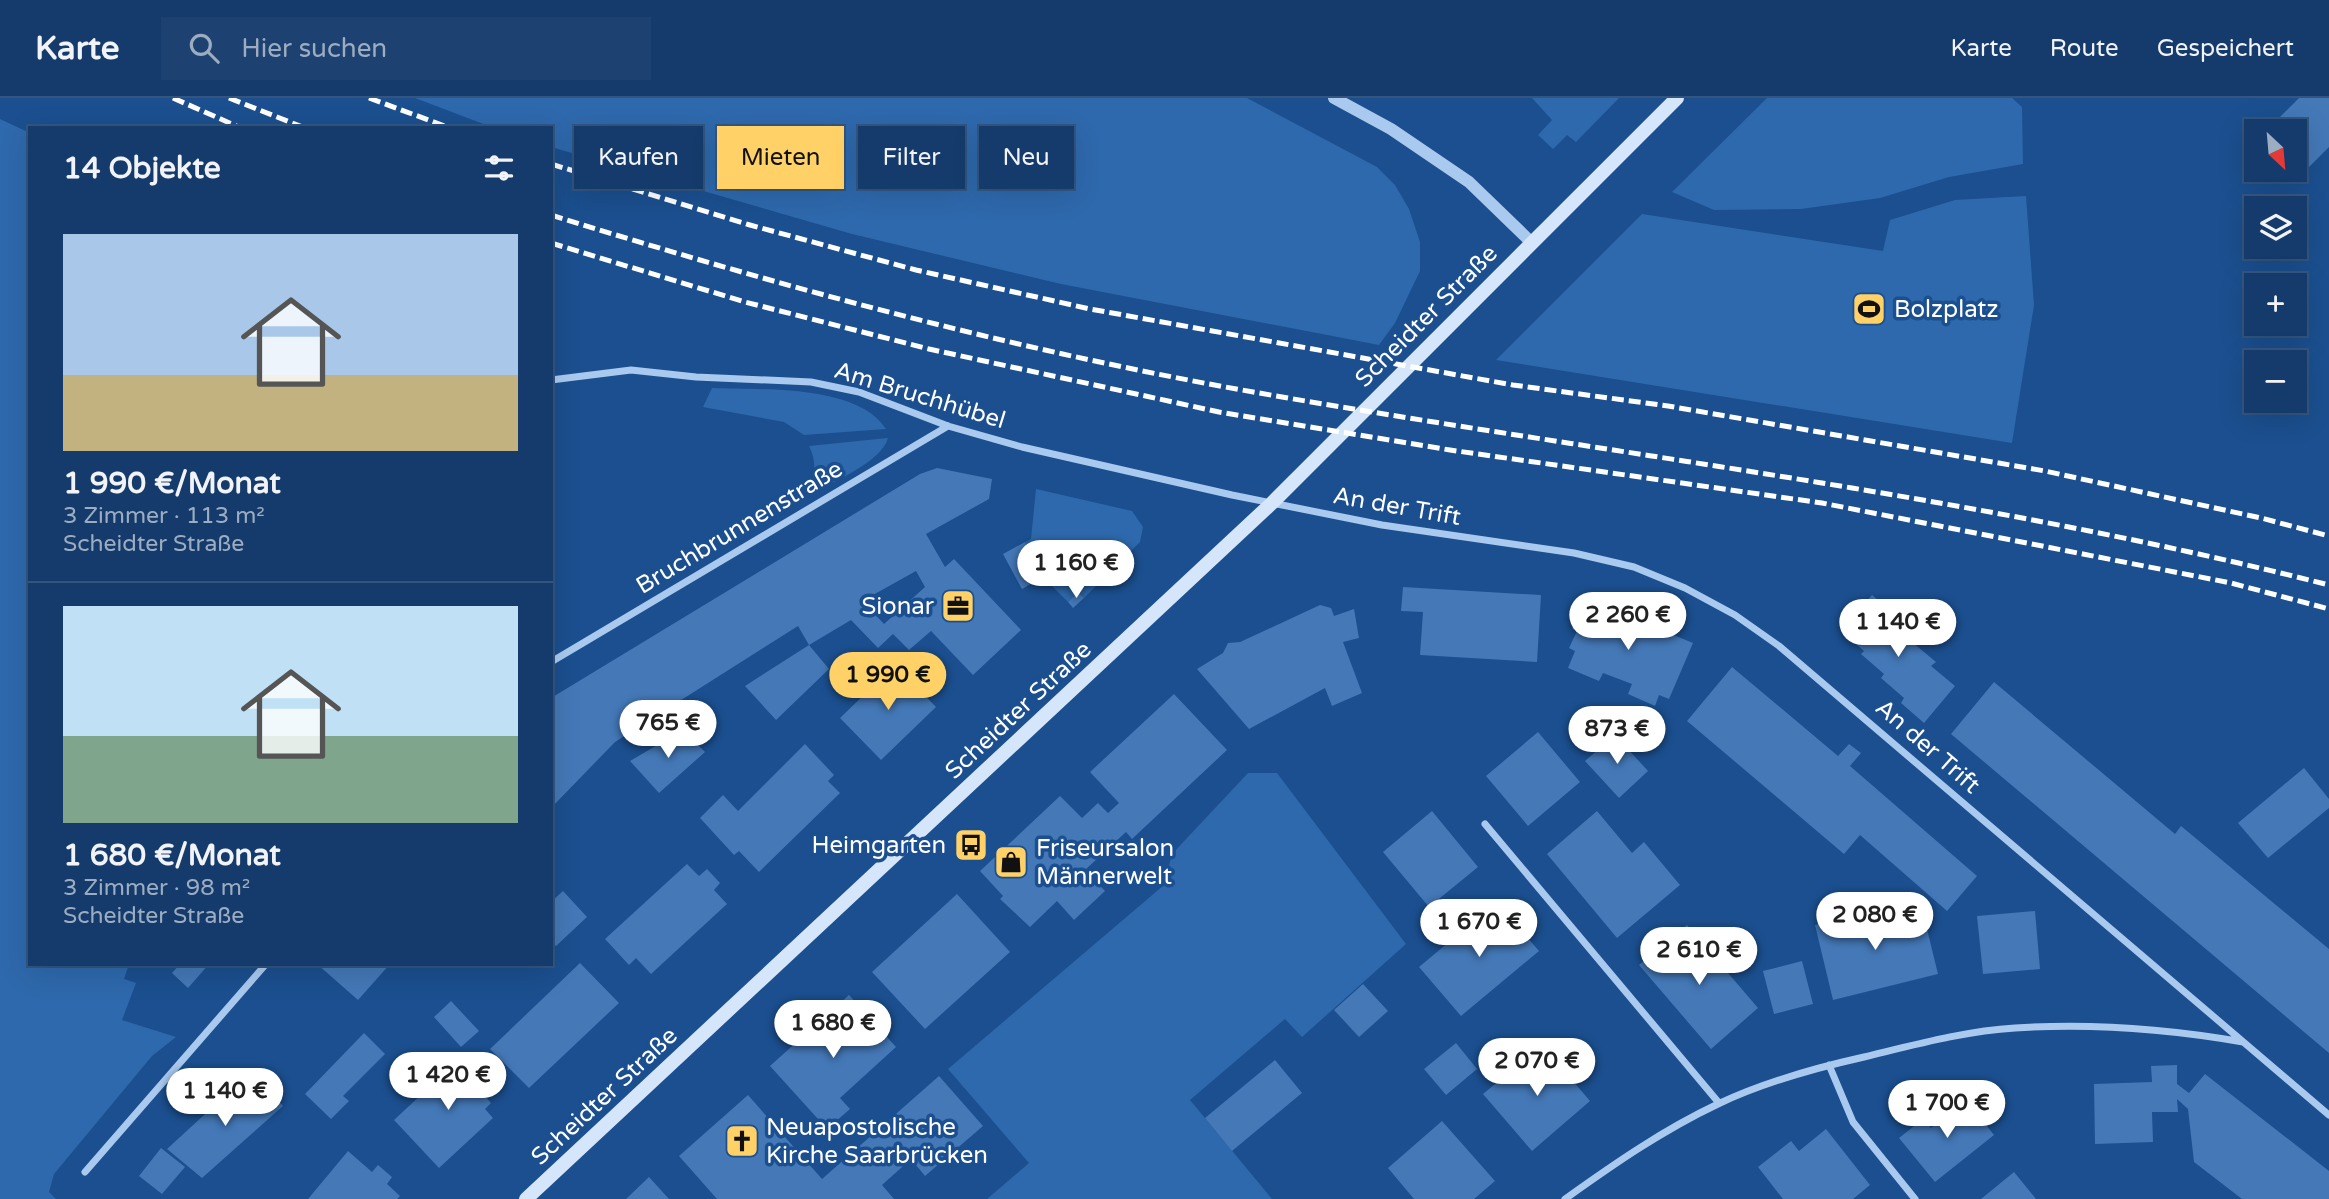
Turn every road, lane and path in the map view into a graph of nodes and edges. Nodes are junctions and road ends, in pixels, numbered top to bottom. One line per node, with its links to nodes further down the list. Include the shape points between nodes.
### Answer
1 (1334, 98): 3 (street, via 1391,129 1469,182)
2 (1677, 98): 3 (main road, Scheidter Straße)
3 (1532, 243): 6 (main road, Scheidter Straße)
4 (553, 380): 5 (street, Am Bruchhübel, via 631,370 810,382 859,392)
5 (948, 426): 6 (street, Am Bruchhübel); 7 (street, Bruchbrunnenstraße)
6 (1272, 503): 10 (street, An der Trift, via 1634,567 1735,615 1829,687); 15 (main road, Scheidter Straße)
7 (553, 661)
8 (1485, 824): 12 (street)
9 (265, 966): 14 (street)
10 (2243, 1042): 11 (street, via 2147,1029 2014,1028 1930,1041); 13 (street, An der Trift)
11 (1829, 1065): 12 (street); 17 (street, via 1853,1122)
12 (1719, 1103): 16 (street, via 1639,1146)
13 (2329, 1115)
14 (85, 1172)
15 (526, 1199)
16 (1565, 1199)
17 (1915, 1199)

